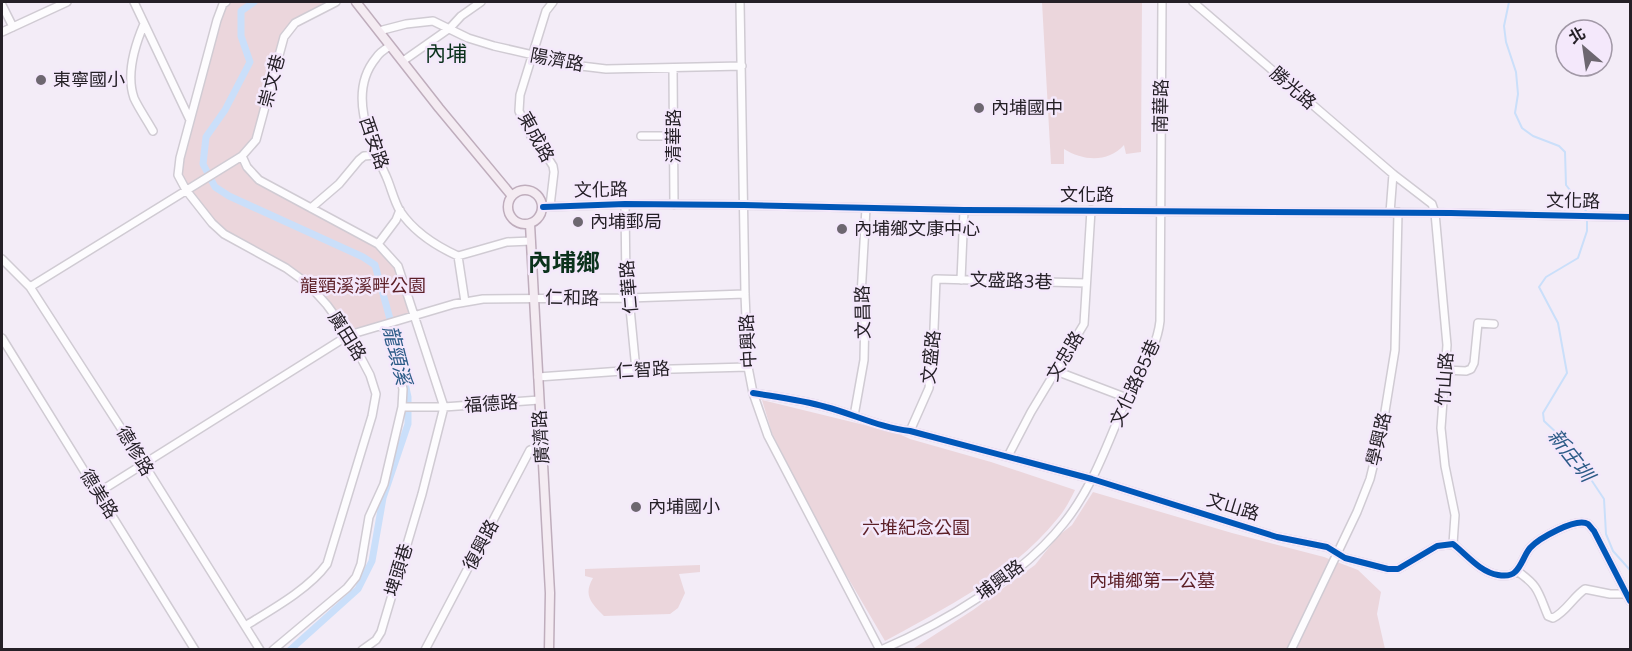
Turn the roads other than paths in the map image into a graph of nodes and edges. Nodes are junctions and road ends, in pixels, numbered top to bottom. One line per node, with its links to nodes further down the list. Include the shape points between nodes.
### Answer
1 (67, 2): 13 (street)
2 (134, 2): 12 (street)
3 (226, 2): 22 (street, 廣田路, via 217,20)
4 (336, 2): 27 (street, 崇文巷, via 295,23 284,38 256,140)
5 (356, 2): 15 (main road)
6 (481, 2): 14 (street)
7 (552, 2): 18 (street, 東成路)
8 (740, 2): 20 (street, 中興路)
9 (1162, 2): 40 (street, 南華路)
10 (1193, 2): 28 (street, 勝光路)
11 (2, 5): 13 (street)
12 (144, 24): 22 (street); 23 (street, via 131,86)
13 (12, 27): 16 (street)
14 (450, 28): 15 (street, 陽濟路, via 433,21); 18 (street, 陽濟路, via 477,41); 19 (street)
15 (379, 31): 17 (main road)
16 (2, 32)
17 (390, 46): 19 (main road); 26 (street, 西安路, via 375,58 365,78 361,99)
18 (532, 56): 21 (street, 陽濟路, via 606,69); 34 (street, 東成路, via 519,111 532,138 553,166)
19 (403, 61): 30 (main road)
20 (742, 66): 21 (street, 陽濟路); 33 (street, 中興路)
21 (674, 68): 25 (street, 清華路)
22 (190, 120): 29 (street, 廣田路, via 178,175)
23 (153, 131)
24 (641, 136): 25 (street)
25 (674, 136): 32 (street, 清華路)
26 (376, 155): 35 (street, via 359,160); 37 (street, 西安路)
27 (242, 156): 29 (street, 崇文巷); 35 (street, via 259,180)
28 (1393, 174): 41 (street); 42 (street, 勝光路, via 1432,204)
29 (186, 190): 52 (street, 崇文巷); 60 (street, 廣田路, via 224,234 308,284)
30 (512, 196): 34 (main road, via 520,190 531,191); 44 (main road, via 509,214 517,223)
31 (625, 204): 32 (street, 文化路); 34 (street, 文化路); 55 (street, 仁華路, via 626,285)
32 (674, 205): 33 (street, 文化路)
33 (744, 205): 36 (street, 文化路); 53 (street, 中興路)
34 (547, 207): 44 (main road)
35 (311, 208): 46 (street)
36 (866, 208): 38 (street, 文化路); 72 (street, 文昌路, via 861,296 864,360)
37 (400, 210): 46 (street); 47 (street, 西安路, via 431,243)
38 (964, 210): 39 (street, 文化路); 50 (street)
39 (1091, 210): 40 (street, 文化路); 51 (street, 文忠路)
40 (1160, 210): 41 (street, 文化路); 68 (street, 文化路85巷, via 1159,332)
41 (1394, 213): 42 (street, 文化路); 81 (street, 學興路, via 1397,314 1390,386 1370,479)
42 (1435, 213): 43 (street, 文化路); 64 (street, 竹山路, via 1447,345)
43 (1630, 217)
44 (530, 224): 45 (main road, 廣濟路)
45 (531, 241): 47 (street, via 507,242); 54 (main road, 廣濟路)
46 (378, 244): 57 (street, via 398,266)
47 (458, 256): 56 (street)
48 (2, 259): 52 (street, 德修路)
49 (936, 279): 50 (street, 文盛路3巷); 73 (street, 文盛路, via 929,388)
50 (962, 279): 51 (street, 文盛路3巷)
51 (1086, 283): 65 (street, 文忠路, via 1084,324)
52 (30, 287): 76 (street, 德修路)
53 (745, 294): 55 (street, 仁和路); 62 (street, 中興路)
54 (535, 297): 55 (street, 仁和路); 56 (street, 仁和路); 66 (main road, 廣濟路)
55 (630, 298): 63 (street, 仁華路)
56 (465, 302): 57 (street, 仁和路)
57 (414, 316): 59 (street, 仁和路); 71 (street)
58 (1494, 324): 64 (street, via 1478,323 1471,369)
59 (382, 325): 60 (street); 88 (street, via 390,334 403,389 402,407 384,484 369,518 361,564 346,588)
60 (349, 335): 76 (street); 85 (street, 廣田路, via 376,394 327,564 313,580)
61 (2, 338): 79 (street, 德美路)
62 (748, 367): 63 (street, 仁智路); 67 (street, 中興路)
63 (636, 370): 66 (street, 仁智路)
64 (1445, 370): 80 (street, 竹山路, via 1442,428 1444,466 1455,515)
65 (1056, 371): 68 (street); 75 (street, 文忠路)
66 (538, 377): 69 (main road, 廣濟路)
67 (753, 393): 72 (street, 文山路); 92 (street, 中興路, via 768,436)
68 (1127, 398): 77 (street, 文化路85巷)
69 (539, 400): 71 (street, 福德路); 74 (main road, 廣濟路)
70 (405, 407): 71 (street, 福德路)
71 (444, 407): 78 (street, 福德路)
72 (854, 416): 73 (street, 文山路)
73 (910, 431): 75 (street, 文山路)
74 (542, 446): 90 (street, 復興路, via 530,450); 91 (main road, 廣濟路)
75 (1008, 456): 77 (street, 文山路)
76 (144, 465): 79 (street); 85 (street, 德修路)
77 (1092, 479): 81 (street, 文山路); 92 (street, 埔興路, via 1065,522 1015,572 968,604)
78 (425, 482): 89 (street, 埤頭巷, via 381,632)
79 (99, 492): 86 (street, 德美路)
80 (1453, 544): 81 (street, 文山路, via 1437,546 1398,569); 82 (street, via 1483,570 1509,576)
81 (1338, 554): 93 (street, 學興路)
82 (1517, 571): 83 (street, via 1532,582 1548,616 1553,618 1585,589); 83 (street, via 1530,548 1540,540 1577,522 1587,524)
83 (1627, 594): 84 (street)
84 (1630, 601)
85 (245, 626): 87 (street, 德修路)
86 (195, 650)
87 (260, 650)
88 (273, 650)
89 (362, 650)
90 (425, 650)
91 (549, 650)
92 (881, 650)
93 (1292, 650)

